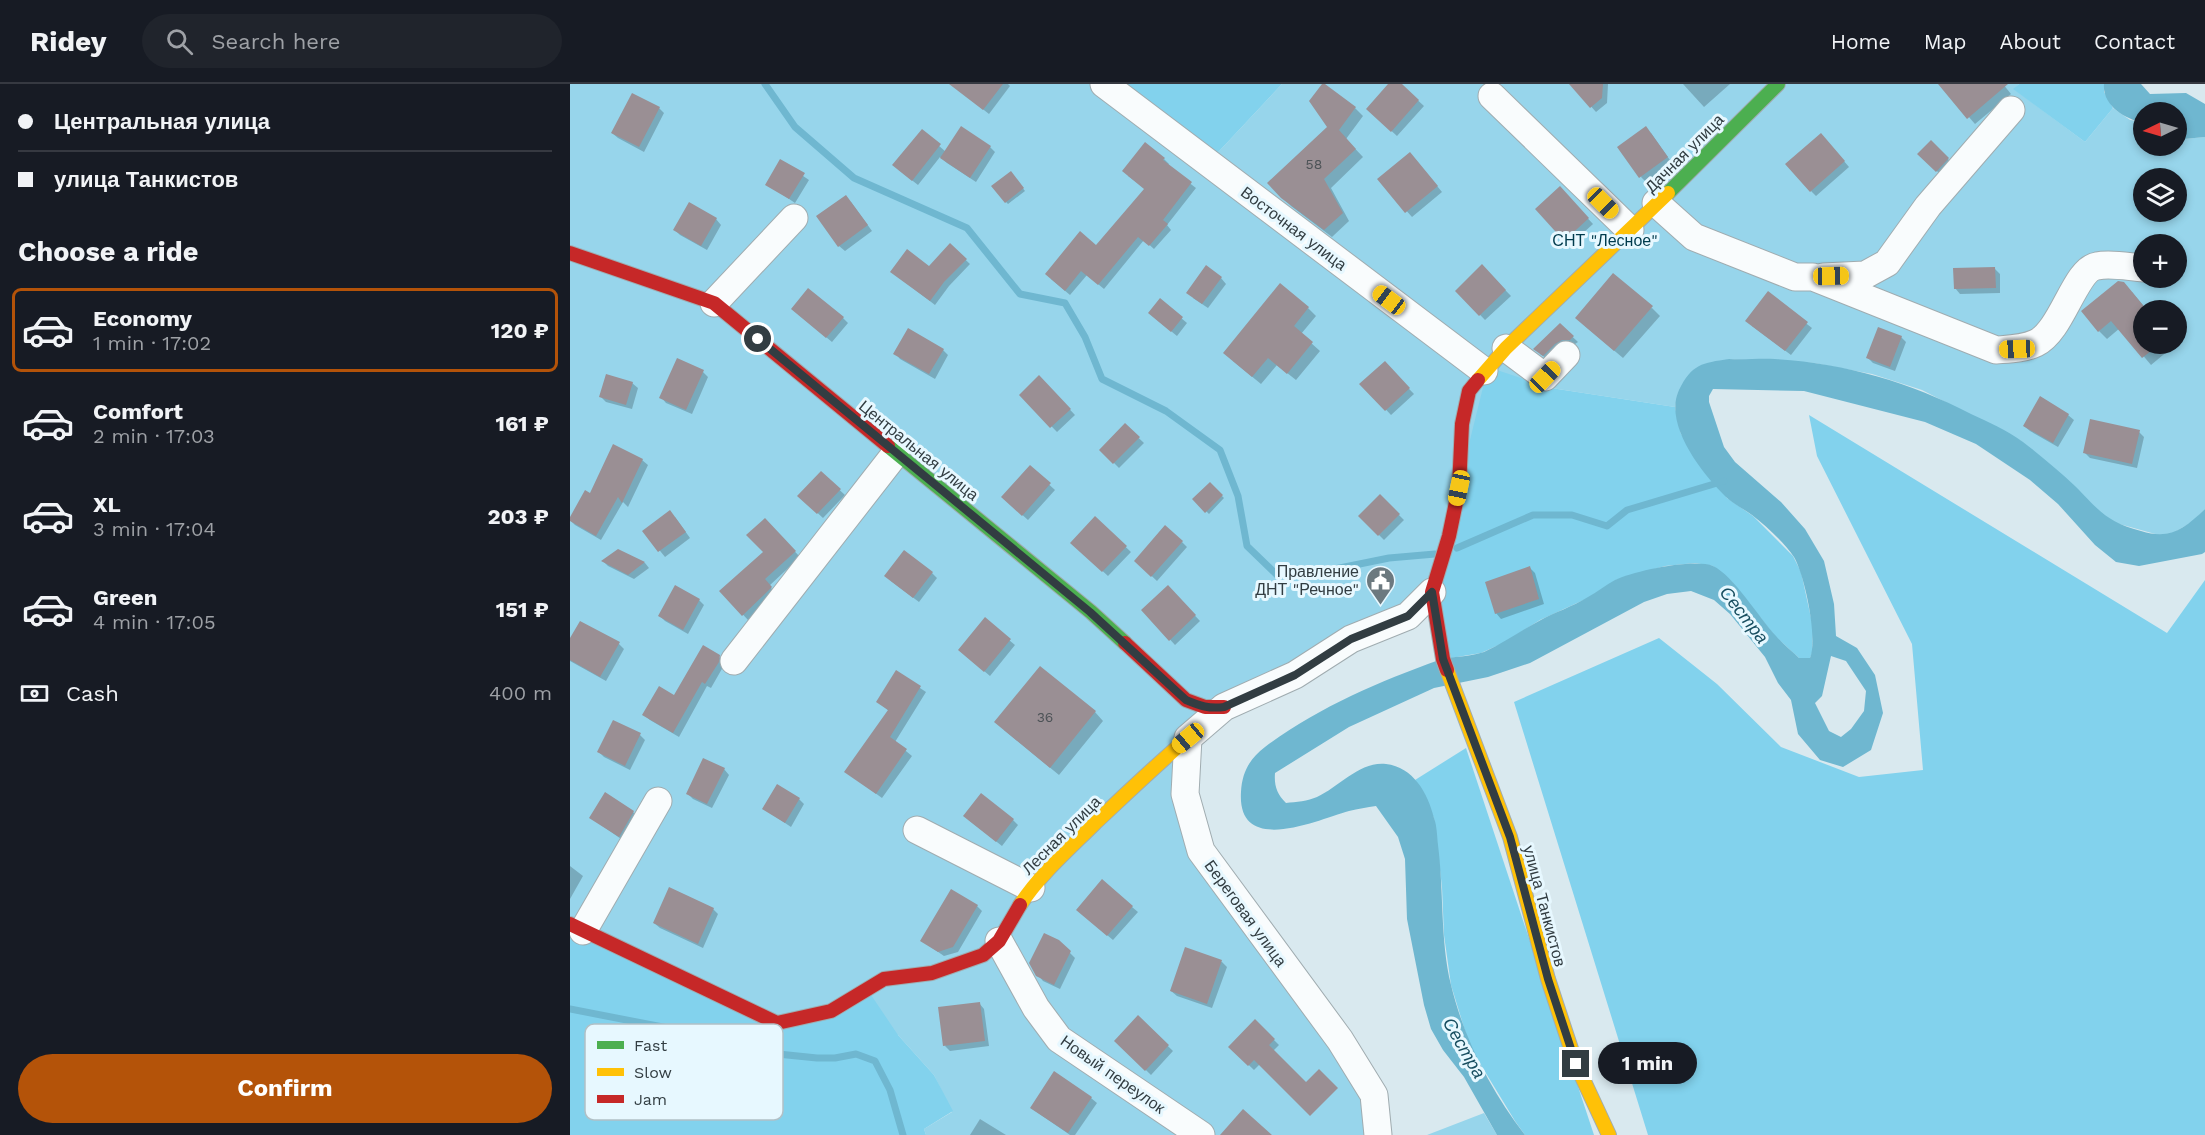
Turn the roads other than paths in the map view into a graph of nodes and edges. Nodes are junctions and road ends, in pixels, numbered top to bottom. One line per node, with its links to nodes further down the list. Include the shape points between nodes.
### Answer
1 (1104, 84): 14 (street, Восточная улица)
2 (1778, 84): 5 (street, Дачная улица)
3 (1492, 96): 7 (street)
4 (2011, 110): 10 (street, via 1928,206 1887,263 1865,275)
5 (1656, 203): 7 (street, Дачная улица); 10 (street, via 1694,237 1795,277)
6 (794, 218): 11 (street)
7 (1630, 231): 12 (street, Дачная улица)
8 (570, 253): 11 (street, Центральная улица)
9 (2133, 268): 10 (street, via 2097,266 2086,270 2056,323 2038,342 1996,350)
10 (1813, 277)
11 (714, 303): 15 (street, Центральная улица)
12 (1506, 348): 13 (street, via 1545,377); 14 (street, Дачная улица)
13 (1566, 355)
14 (1484, 372): 16 (street, Дачная улица, via 1469,391 1462,424 1459,488)
15 (896, 453): 17 (street); 18 (street, Центральная улица, via 1090,612 1186,700 1202,707)
16 (1432, 592): 18 (street, via 1408,616 1351,639 1295,675); 27 (street, улица Танкистов, via 1443,659 1510,837 1548,979 1576,1064)
17 (734, 661)
18 (1224, 707): 19 (street)
19 (1188, 738): 22 (street, Лесная улица); 26 (street, Береговая улица, via 1185,794 1201,851 1340,1040 1374,1095)
20 (658, 801): 23 (street)
21 (917, 830): 22 (street)
22 (1031, 888): 24 (street, Лесная улица)
23 (576, 927): 24 (street, Лесная улица, via 777,1023 831,1011 884,979 962,964 983,955)
24 (999, 940): 25 (street, Новый переулок, via 1036,1008 1059,1039)
25 (1201, 1135)
26 (1378, 1135)
27 (1609, 1135)

